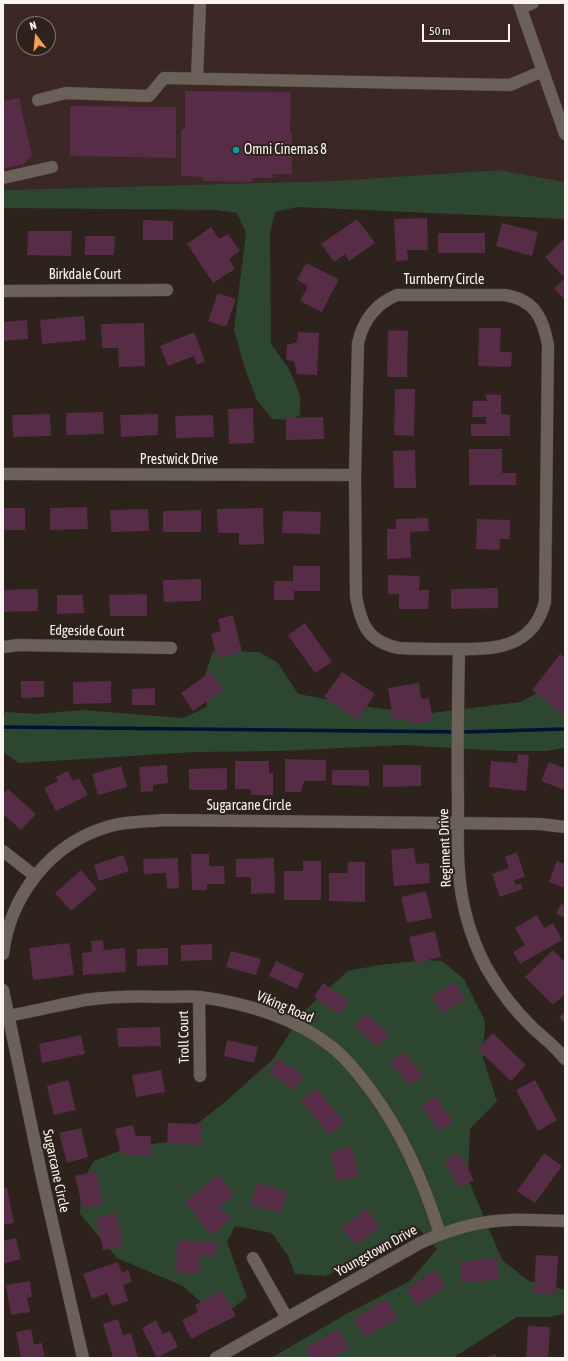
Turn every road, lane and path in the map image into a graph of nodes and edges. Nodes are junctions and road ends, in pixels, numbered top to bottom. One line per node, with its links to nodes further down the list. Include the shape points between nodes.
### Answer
1 (200, 3): 5 (street)
2 (533, 3): 3 (street)
3 (520, 6): 4 (street)
4 (543, 71): 5 (street, via 510,84); 7 (street)
5 (197, 79): 6 (street, via 164,78 149,96 66,93)
6 (38, 100)
7 (565, 134)
8 (52, 168): 9 (street)
9 (3, 178)
10 (3, 290): 11 (street, Birkdale Court)
11 (167, 290)
12 (3, 474): 13 (street, Prestwick Drive)
13 (356, 475): 16 (street, Turnberry Circle, via 356,596 365,628 376,640 391,647); 16 (street, Turnberry Circle, via 358,347 363,328 376,308 397,295 505,295 520,299 534,308 543,322 548,345 545,602 536,624 518,640 495,648)
14 (3, 647): 15 (street, Edgeside Court, via 19,645)
15 (171, 648)
16 (459, 649): 17 (street, Regiment Drive)
17 (458, 823): 18 (street, Sugarcane Circle, via 540,824); 20 (street, Sugarcane Circle, via 164,820 124,823 78,838 46,863); 25 (street, Regiment Drive, via 461,890 473,937 486,967 518,1013)
18 (565, 827)
19 (3, 851): 20 (street)
20 (35, 876): 21 (street, Sugarcane Circle, via 18,902)
21 (3, 954)
22 (3, 990): 24 (street, Sugarcane Circle)
23 (198, 997): 24 (street, Viking Road, via 143,996 86,1000); 26 (street, Troll Court); 28 (street, Viking Road, via 229,1002 290,1022 332,1047 350,1063 384,1108 401,1136 423,1184)
24 (8, 1016): 31 (street, Sugarcane Circle)
25 (565, 1059)
26 (200, 1076)
27 (565, 1221): 28 (street, Youngstown Drive, via 492,1221)
28 (440, 1234): 30 (street, Youngstown Drive)
29 (252, 1258): 30 (street)
30 (287, 1318): 32 (street, Youngstown Drive)
31 (83, 1358)
32 (216, 1358)

